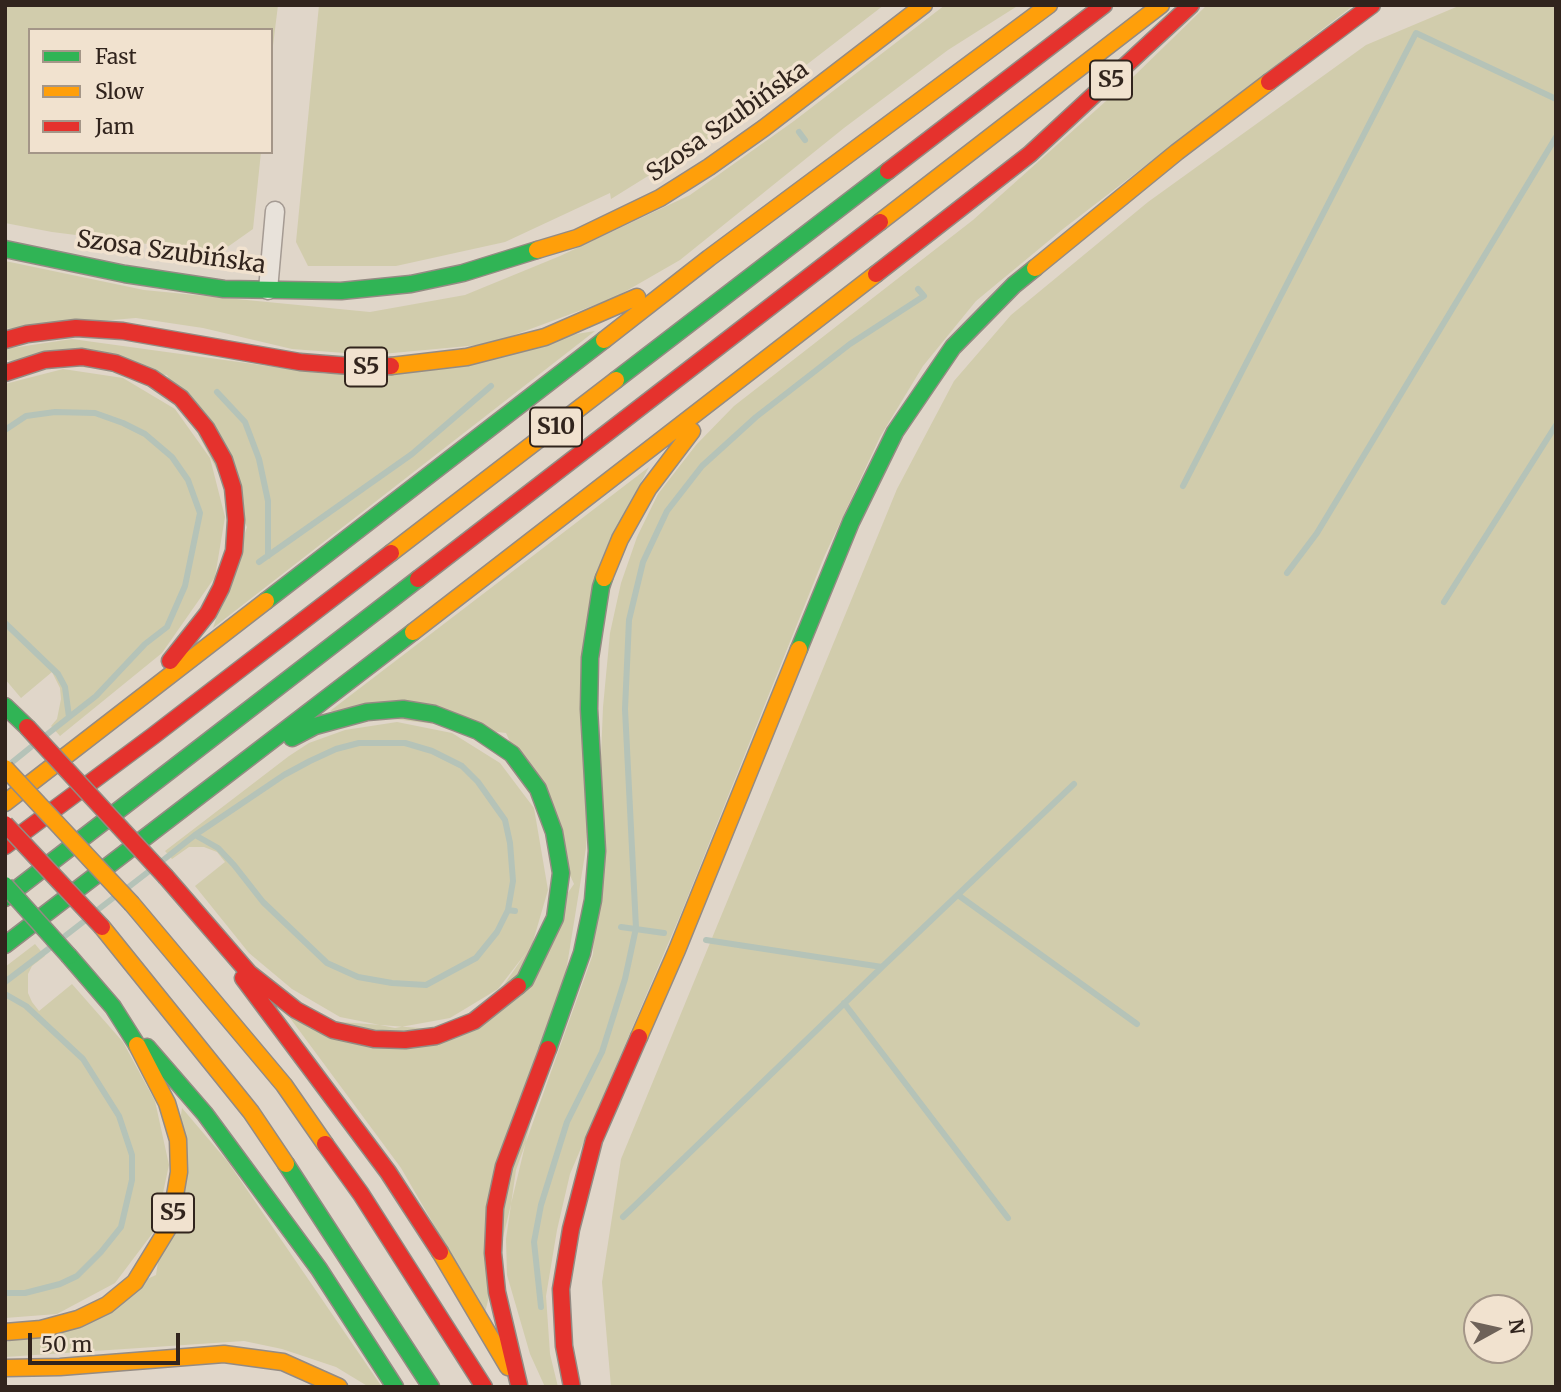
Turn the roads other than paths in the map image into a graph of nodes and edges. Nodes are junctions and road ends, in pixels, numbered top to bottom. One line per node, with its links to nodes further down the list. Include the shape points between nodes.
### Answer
1 (924, 5): 10 (main road, Szosa Szubińska, via 709,167 660,198 577,238 463,274 411,284 341,291)
2 (1049, 5): 9 (main road, S5)
3 (1104, 5): 20 (main road, S10)
4 (1161, 5): 22 (main road, S10)
5 (1191, 5): 13 (main road, S5, via 1030,154)
6 (1372, 5): 33 (main road, via 1177,152 1014,285 953,347 895,432 851,522 677,950 594,1140 561,1289)
7 (275, 211): 10 (street)
8 (5, 249): 10 (main road, Szosa Szubińska, via 125,274 224,289)
9 (709, 258): 11 (main road, S5, via 620,306 545,337 467,357 407,366 363,368 300,362 123,331 76,328); 15 (main road)
10 (268, 290)
11 (5, 340)
12 (5, 373): 15 (main road, via 45,360 82,357 115,362 152,378 181,398 224,460 236,520 234,551 221,589 180,649)
13 (734, 385): 17 (main road, S5); 28 (main road, via 648,488 601,587 590,658 597,850 593,900 582,953 504,1166 495,1208 497,1292)
14 (5, 706): 23 (main road, bridge)
15 (121, 715): 18 (main road)
16 (5, 768): 32 (main road, bridge, via 132,904 284,1085 361,1194)
17 (229, 772): 23 (main road, via 315,726 367,712 403,709 433,714 478,731 512,754 538,789 554,832 561,873 555,918 525,980 498,1004 474,1021 436,1036 405,1040 333,1030 296,1010 249,973); 24 (main road, S5)
18 (5, 803)
19 (5, 824): 31 (main road, bridge, via 102,928 251,1112)
20 (5, 846)
21 (5, 885): 25 (main road, S5, bridge)
22 (5, 898)
23 (204, 923): 28 (main road, via 388,1172)
24 (5, 944)
25 (113, 1006): 26 (main road, S5, via 167,1103 178,1140 179,1172 170,1225 135,1282 107,1305 41,1329); 30 (main road, via 205,1114 319,1269)
26 (5, 1332)
27 (5, 1368): 29 (main road, via 224,1354 283,1362)
28 (519, 1386)
29 (339, 1387)
30 (395, 1387)
31 (430, 1387)
32 (484, 1387)
33 (572, 1387)

